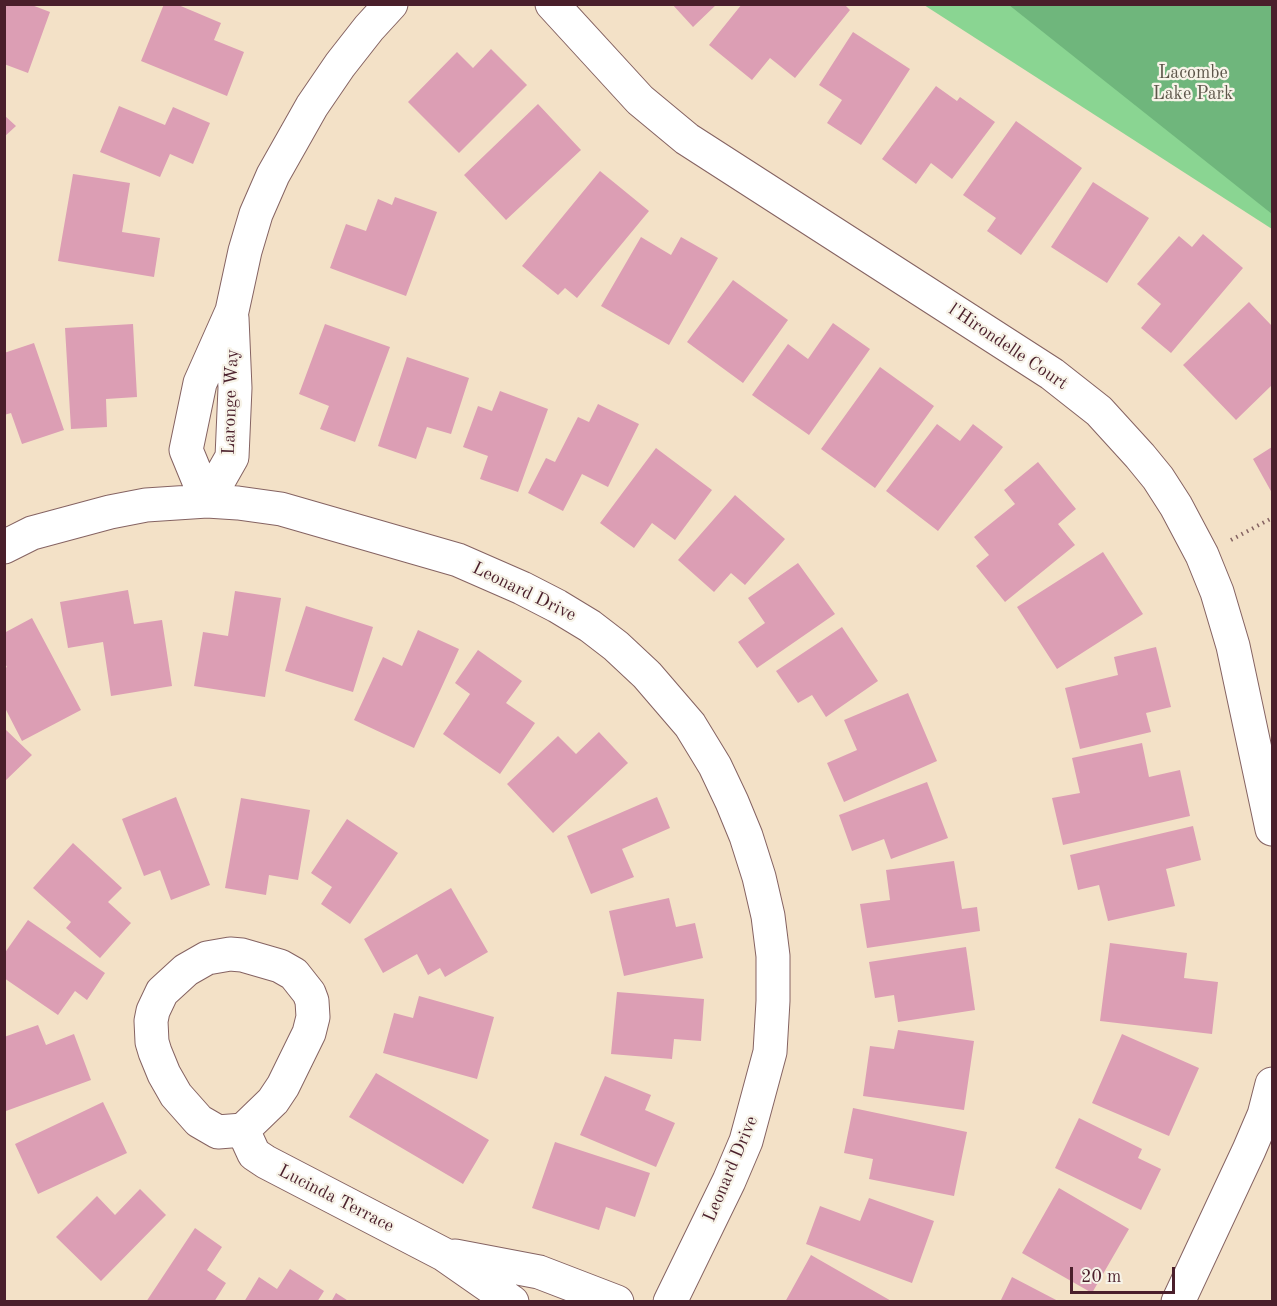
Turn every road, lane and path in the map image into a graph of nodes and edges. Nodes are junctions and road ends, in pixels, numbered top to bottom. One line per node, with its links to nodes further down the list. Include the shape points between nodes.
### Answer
1 (391, 4): 3 (street, Laronge Way, via 340,65 273,175 247,241)
2 (552, 4): 7 (street, l'Hirondelle Court, via 640,100 687,139 1026,357 1099,411 1158,478)
3 (232, 311): 4 (street, Laronge Way, via 232,457); 4 (street, Laronge Way, via 200,383 186,450)
4 (207, 501): 6 (street, Leonard Drive, via 110,512 32,534); 14 (street, Leonard Drive, via 281,509 431,552 485,571 557,606 590,626 647,675 690,725 715,766 747,836 768,916 773,956 770,1052 746,1141)
5 (1272, 518): 7 (path)
6 (4, 547)
7 (1202, 555): 8 (street, l'Hirondelle Court, via 1233,646)
8 (1272, 829)
9 (1272, 1083): 15 (street, via 1249,1150)
10 (243, 1130): 10 (street, via 284,1086 309,1033 313,1009 309,993 294,974 280,966 230,954 196,963 169,985 153,1011 151,1032 164,1074 191,1113 218,1132); 11 (street, Lucinda Terrace, via 254,1154 266,1162)
11 (443, 1254): 12 (street, Lucinda Terrace); 13 (street, Lucinda Terrace, via 539,1272)
12 (512, 1302)
13 (617, 1302)
14 (670, 1302)
15 (1178, 1302)

